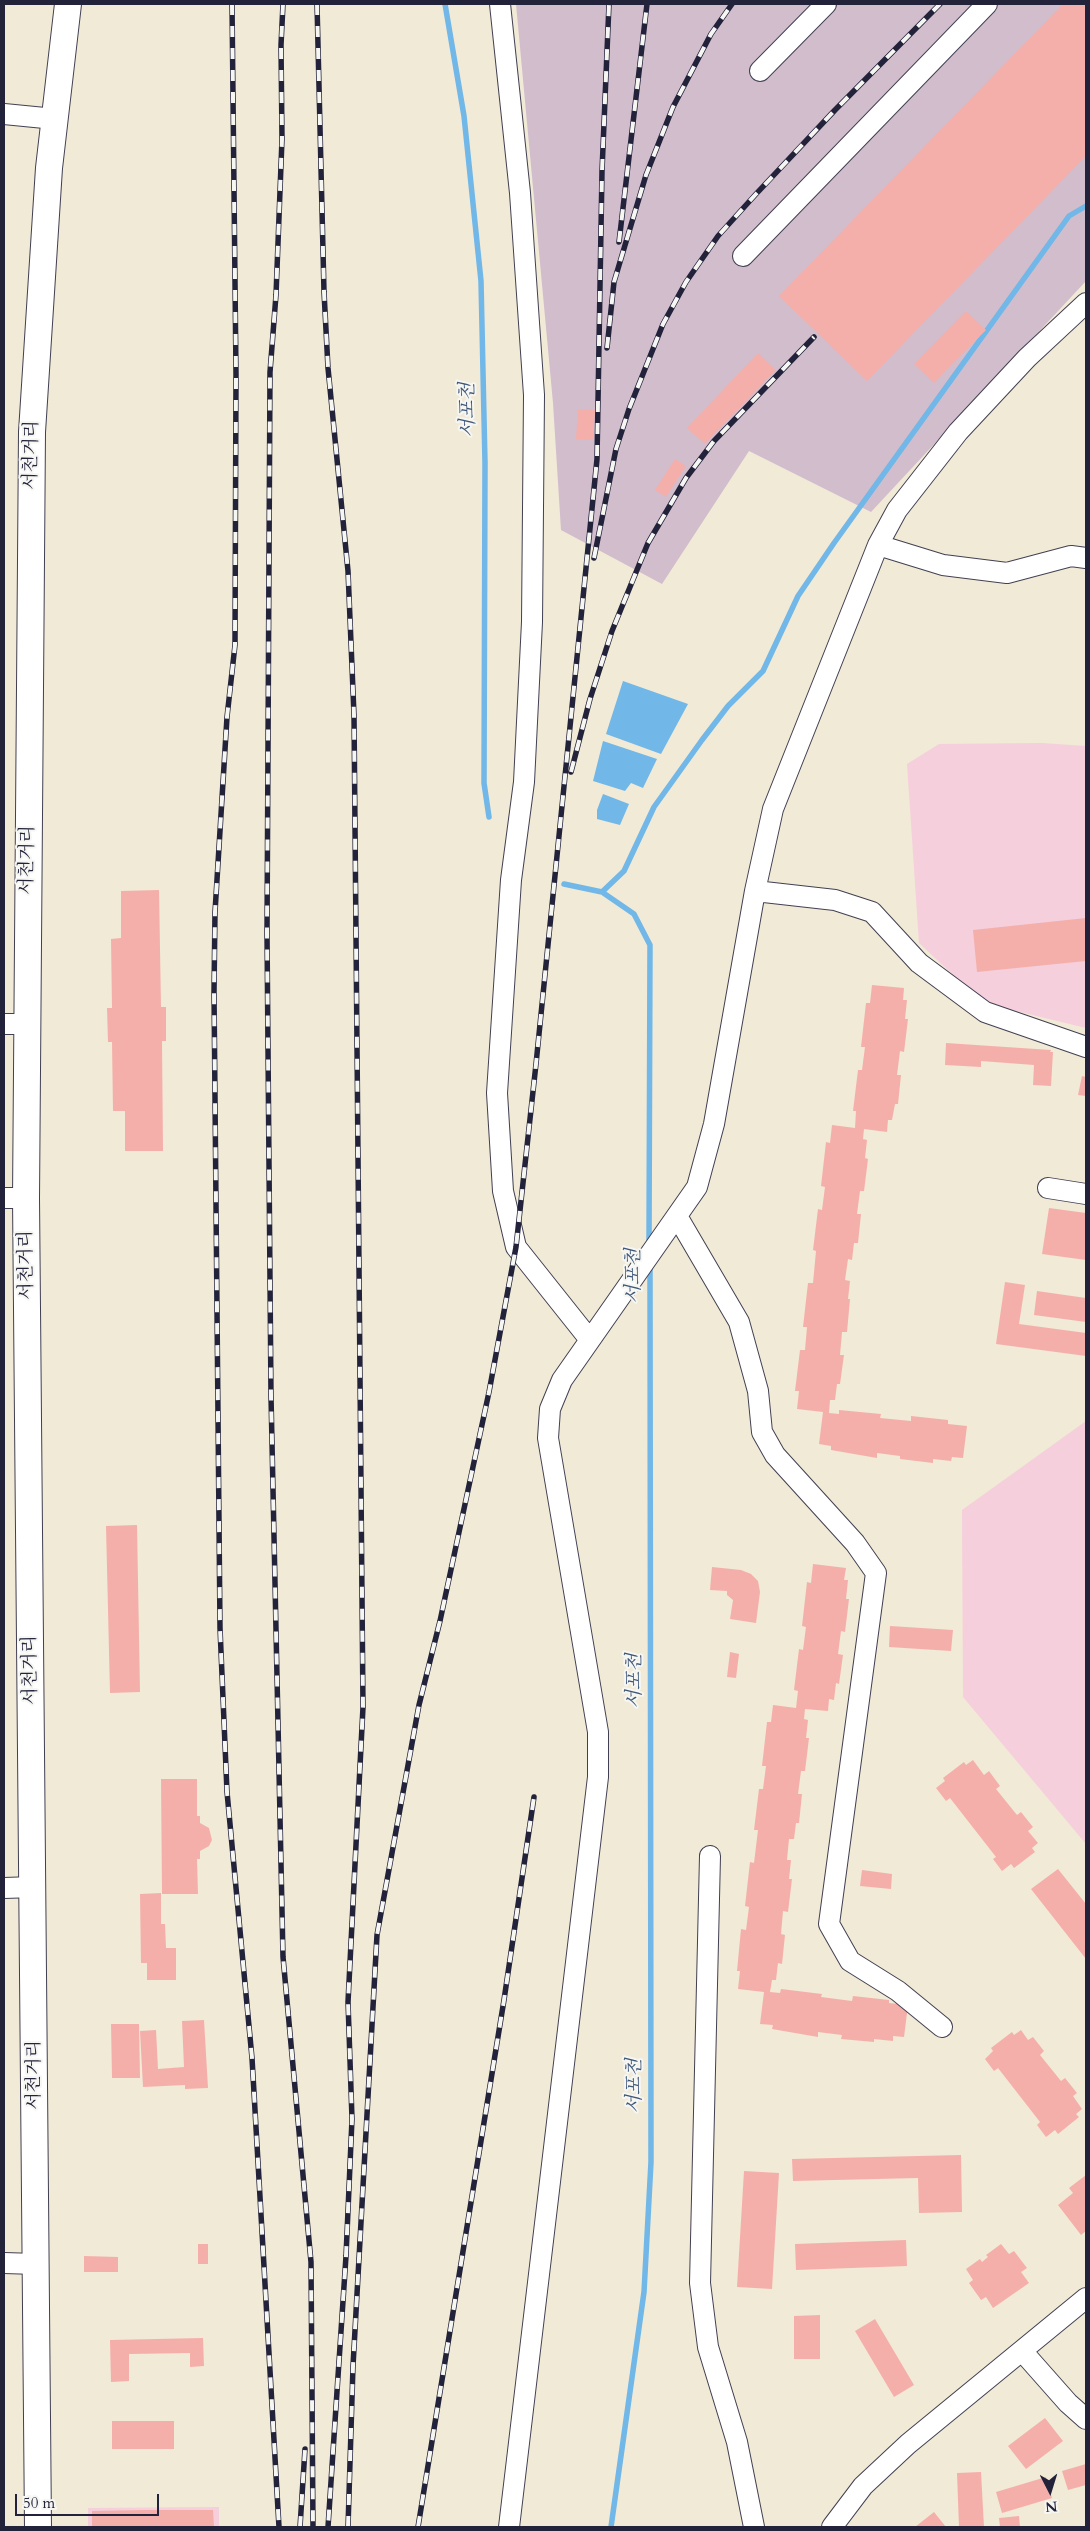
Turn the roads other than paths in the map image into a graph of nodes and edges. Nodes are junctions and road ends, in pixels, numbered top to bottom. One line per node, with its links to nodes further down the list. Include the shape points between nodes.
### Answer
1 (68, 4): 7 (main road, 서천거리)
2 (500, 4): 19 (street, via 520,193 534,395 532,622 524,782 511,880 497,1093 503,1191 516,1247)
3 (826, 4): 5 (street)
4 (987, 4): 8 (street)
5 (760, 71)
6 (4, 114): 7 (street)
7 (55, 119): 13 (main road, 서천거리, via 32,432)
8 (743, 256)
9 (1086, 303): 10 (street, via 1027,358 958,432 897,510)
10 (878, 545): 11 (street, via 943,565 1007,573 1070,556); 12 (street, via 772,809)
11 (1086, 558)
12 (755, 891): 14 (street, via 835,900 872,912 919,963 985,1012); 18 (street, via 714,1124 697,1187)
13 (15, 1024): 17 (main road, 서천거리)
14 (1086, 1047)
15 (1048, 1188): 16 (street)
16 (1086, 1194)
17 (15, 1198): 22 (main road, 서천거리)
18 (672, 1224): 19 (street); 23 (street, via 739,1322 758,1391 762,1432 775,1455 855,1543 876,1573 828,1924 850,1961 898,1992)
19 (590, 1340): 30 (street, via 562,1380 550,1409 548,1438 594,1697 598,1777)
20 (710, 1856): 31 (street, via 700,2283 708,2347 737,2442)
21 (4, 1888): 22 (street)
22 (34, 1888): 25 (main road, 서천거리)
23 (942, 2027)
24 (4, 2263): 25 (street)
25 (36, 2264): 29 (main road, 서천거리)
26 (1086, 2298): 27 (street)
27 (1022, 2351): 28 (street); 32 (street, via 908,2444 863,2486)
28 (1086, 2420)
29 (38, 2527)
30 (509, 2527)
31 (754, 2527)
32 (832, 2527)

